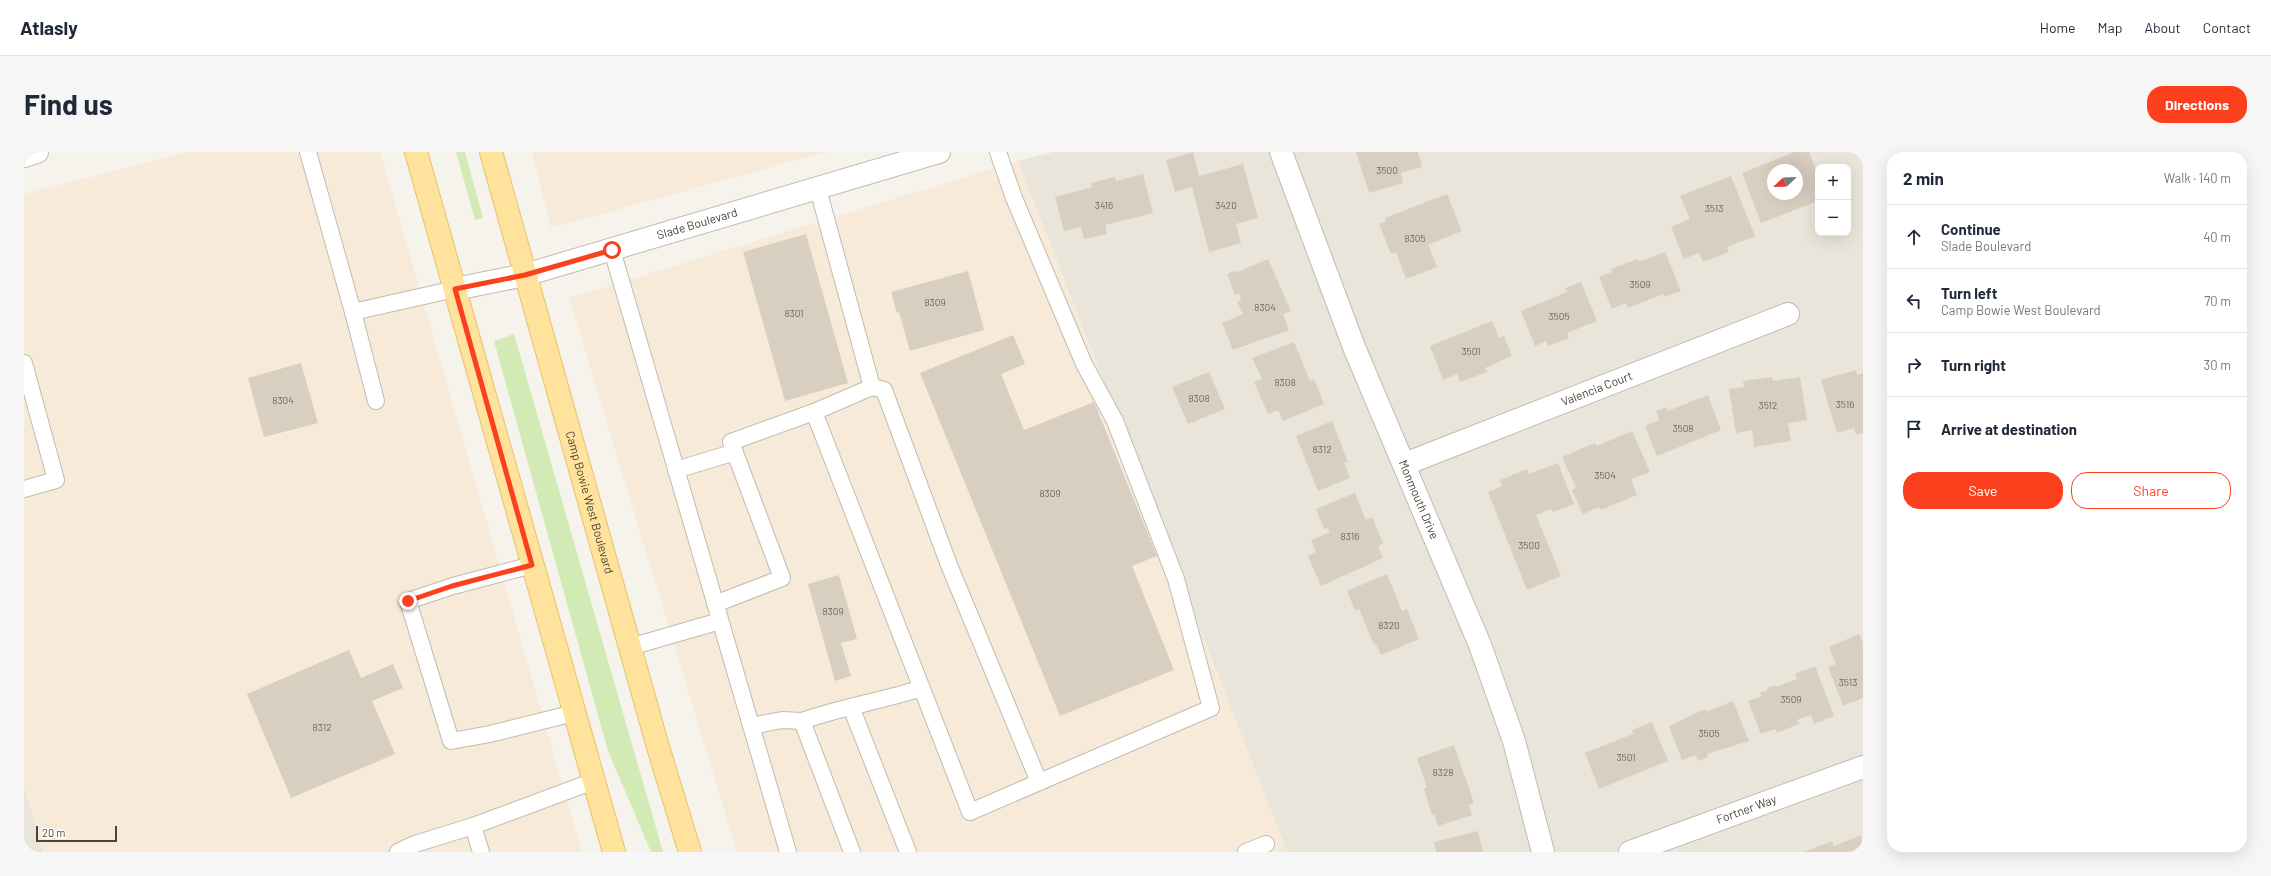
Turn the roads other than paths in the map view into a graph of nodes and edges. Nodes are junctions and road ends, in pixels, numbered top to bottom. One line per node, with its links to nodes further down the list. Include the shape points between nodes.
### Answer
1 (37, 152): 8 (street)
2 (308, 152): 13 (lane)
3 (416, 152): 12 (main road)
4 (491, 152): 11 (main road, Camp Bowie West Boulevard)
5 (939, 152): 9 (street, Slade Boulevard)
6 (998, 152): 34 (lane, via 1014,198 1084,364 1115,421 1176,579 1211,708)
7 (1281, 152): 20 (street, Monmouth Drive, via 1354,347)
8 (24, 156)
9 (818, 190): 10 (street, Slade Boulevard); 16 (lane)
10 (612, 250): 11 (street, Slade Boulevard); 21 (lane)
11 (525, 275): 12 (street, Slade Boulevard); 26 (main road, Camp Bowie West Boulevard)
12 (455, 289): 13 (lane); 23 (main road)
13 (353, 312): 17 (lane)
14 (1788, 314): 20 (street, Valencia Court)
15 (24, 363): 22 (lane, via 56,480)
16 (872, 387): 18 (lane); 34 (lane, via 884,390 949,564)
17 (376, 401)
18 (814, 412): 19 (lane, via 731,442); 27 (lane)
19 (735, 452): 21 (lane); 24 (lane, via 782,578)
20 (1405, 464): 45 (street, Monmouth Drive, via 1486,660 1514,741)
21 (676, 470): 24 (lane)
22 (24, 489)
23 (532, 565): 29 (main road); 29 (lane, via 452,586 408,601 451,741)
24 (715, 604): 25 (lane)
25 (720, 621): 26 (lane); 31 (lane)
26 (630, 647): 40 (main road, Camp Bowie West Boulevard)
27 (922, 688): 28 (lane); 34 (lane, via 970,812)
28 (851, 707): 30 (lane); 43 (lane)
29 (574, 713): 33 (main road)
30 (802, 721): 31 (lane, via 782,720); 42 (lane)
31 (751, 726): 41 (lane)
32 (1863, 767): 46 (street, Fortner Way)
33 (594, 781): 35 (lane); 39 (main road)
34 (1039, 782)
35 (473, 826): 37 (lane); 38 (lane)
36 (1266, 844): 44 (lane)
37 (398, 852)
38 (481, 852)
39 (614, 852)
40 (690, 852)
41 (788, 852)
42 (852, 852)
43 (908, 852)
44 (1246, 852)
45 (1543, 852)
46 (1630, 852)

